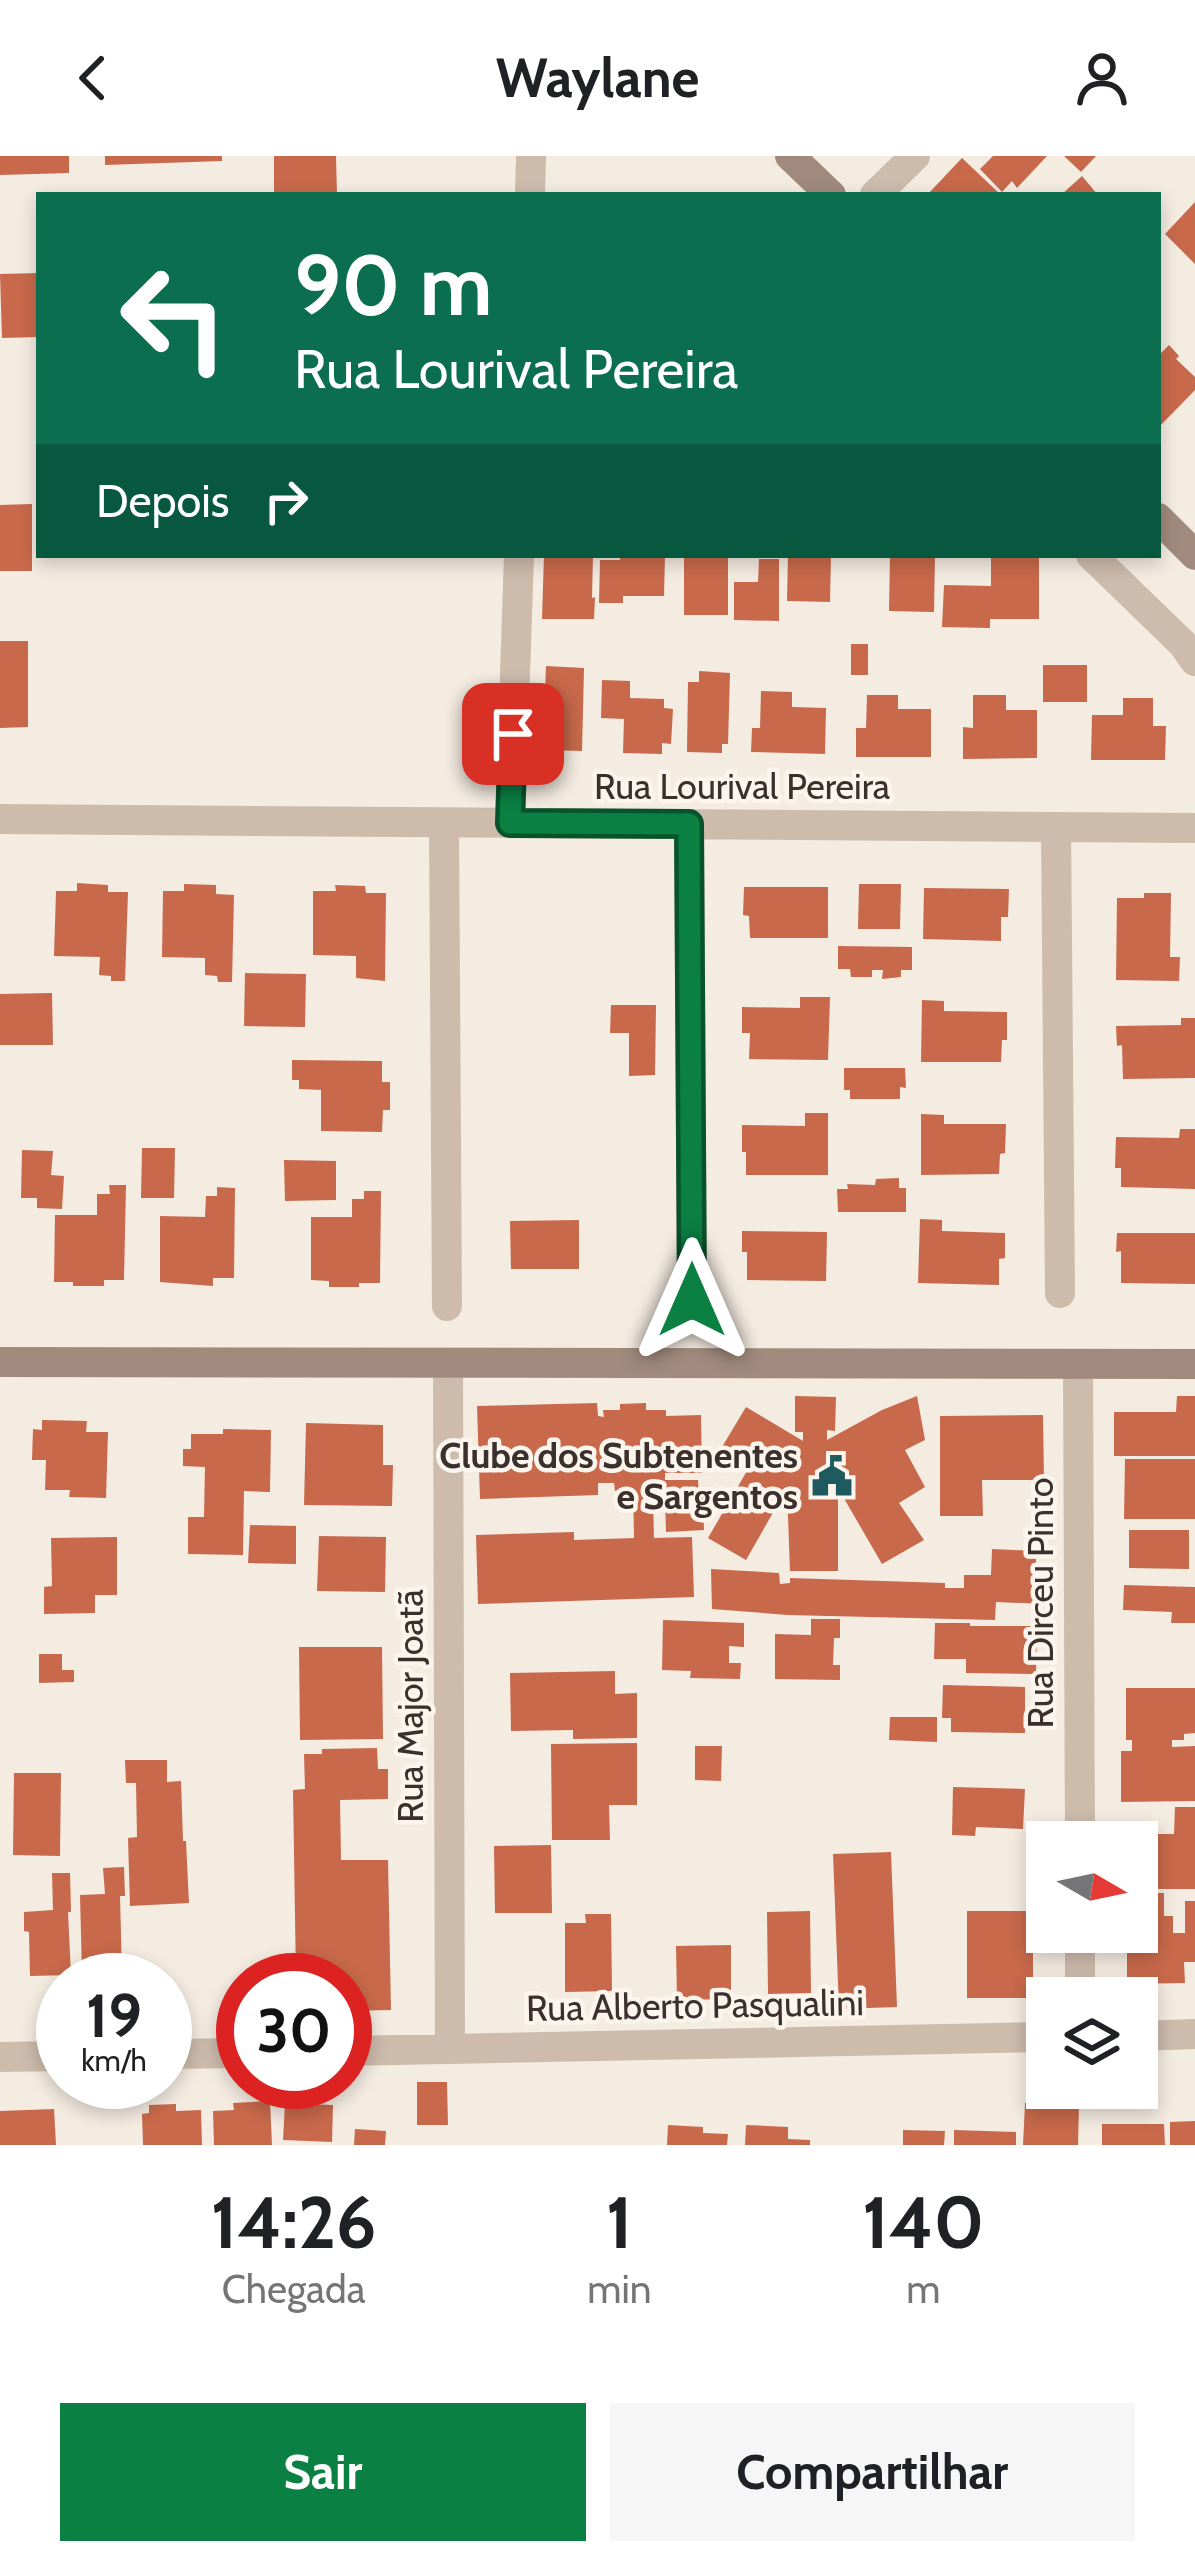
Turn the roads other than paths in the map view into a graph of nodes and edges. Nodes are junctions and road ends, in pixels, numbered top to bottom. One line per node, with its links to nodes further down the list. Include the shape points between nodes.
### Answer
1 (531, 156): 4 (street)
2 (790, 156): 5 (street)
3 (915, 156): 6 (street)
4 (530, 192)
5 (828, 192)
6 (878, 192)
7 (1161, 521): 8 (street)
8 (1195, 555)
9 (519, 558): 14 (street)
10 (1094, 558): 11 (street)
11 (1195, 661)
12 (0, 819): 13 (street, Rua Lourival Pereira)
13 (445, 823): 14 (street, Rua Lourival Pereira); 20 (street)
14 (510, 823): 15 (street, Rua Lourival Pereira)
15 (689, 824): 16 (street, Rua Lourival Pereira); 19 (street)
16 (1056, 827): 17 (street, Rua Lourival Pereira); 18 (street)
17 (1195, 828)
18 (1060, 1294)
19 (692, 1300)
20 (447, 1306)
21 (0, 1362): 22 (street)
22 (448, 1363): 23 (street); 29 (street, Rua Major Joatã)
23 (1078, 1364): 24 (street); 25 (street, Rua Dirceu Pinto)
24 (1195, 1364)
25 (1080, 1821)
26 (1195, 2034): 27 (street)
27 (1158, 2035)
28 (1026, 2037): 29 (street, Rua Alberto Pasqualini)
29 (450, 2049): 30 (street, Rua Alberto Pasqualini)
30 (372, 2050)
31 (36, 2056): 32 (street)
32 (0, 2057)

